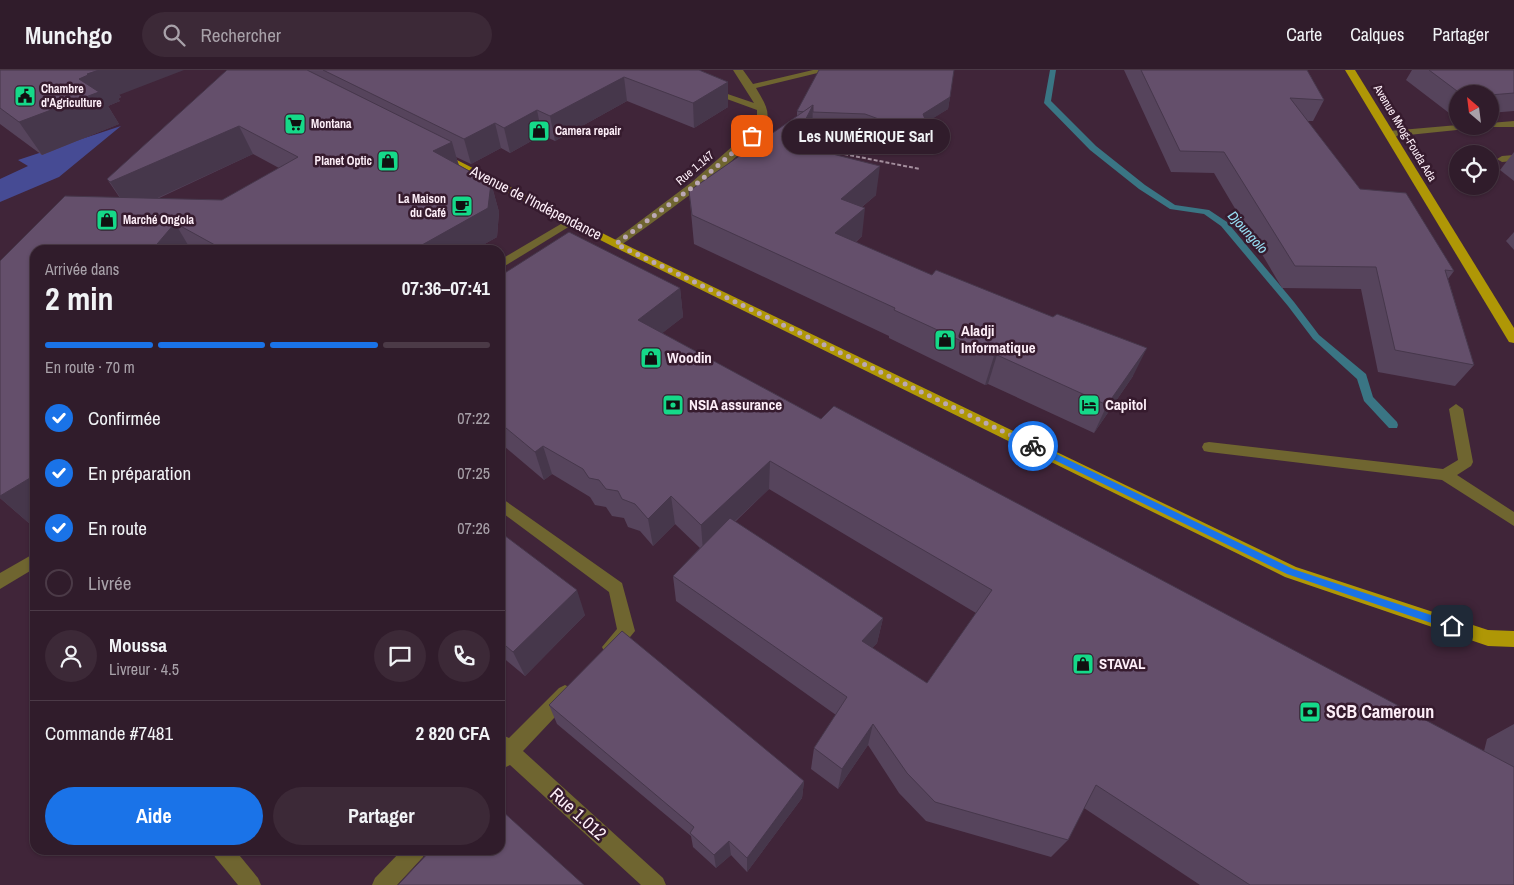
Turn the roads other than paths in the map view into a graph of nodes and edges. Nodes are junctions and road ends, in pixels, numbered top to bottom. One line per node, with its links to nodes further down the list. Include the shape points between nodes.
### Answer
1 (738, 70): 5 (street)
2 (826, 70): 5 (street)
3 (1350, 70): 10 (main road, Avenue Mvog-Fouda Ada)
4 (697, 86): 6 (street)
5 (750, 87): 6 (street)
6 (760, 108): 15 (street, Rue 1.147, via 762,121 752,136 694,186)
7 (1514, 124): 8 (street)
8 (1499, 125)
9 (1449, 129): 10 (street)
10 (1389, 134): 17 (main road, Avenue Mvog-Fouda Ada)
11 (428, 148): 14 (main road, Avenue de l'Indépendance)
12 (1514, 158): 13 (street)
13 (1502, 159)
14 (571, 220): 15 (main road, Avenue de l'Indépendance); 16 (street)
15 (616, 244): 25 (main road, Avenue de l'Indépendance, via 1290,572 1488,638)
16 (505, 262)
17 (1514, 339)
18 (1456, 409): 20 (street, via 1466,462)
19 (1209, 447): 20 (street)
20 (1445, 476): 22 (street)
21 (505, 507): 26 (street, via 616,588 626,631)
22 (1514, 520)
23 (30, 563): 24 (street)
24 (0, 582)
25 (1514, 639)
26 (598, 660)
27 (578, 681): 28 (street)
28 (505, 750)
29 (505, 754): 34 (street, Rue 1.012)
30 (226, 855): 32 (street)
31 (411, 855): 33 (street)
32 (251, 885)
33 (382, 885)
34 (656, 885)

